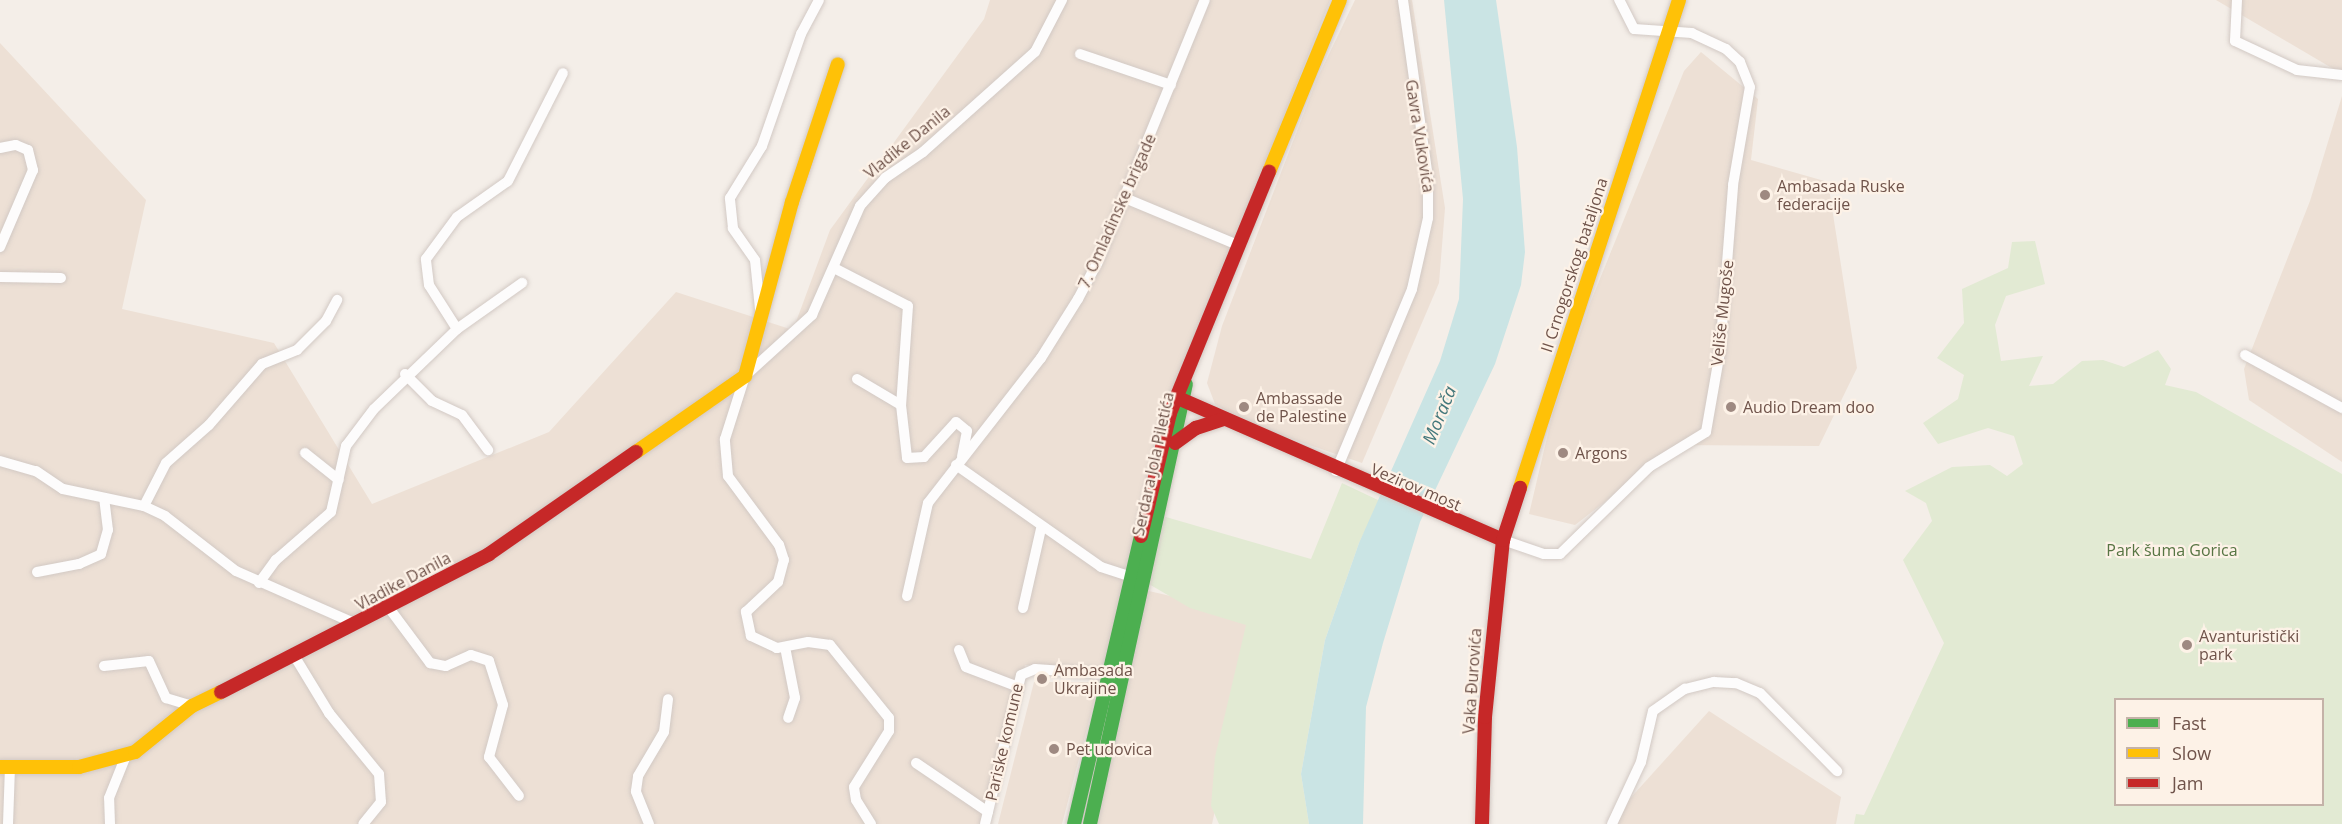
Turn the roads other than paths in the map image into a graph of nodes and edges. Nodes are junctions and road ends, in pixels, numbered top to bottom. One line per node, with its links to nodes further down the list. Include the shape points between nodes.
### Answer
1 (819, 0): 24 (street, via 801,34 762,146 730,198 733,228 755,260)
2 (1062, 0): 19 (street, Vladike Danila, via 1035,52 990,96 872,191 850,221)
3 (1205, 0): 14 (street, 7. Omladinske brigade)
4 (1340, 0): 17 (street, Serdara Jola Piletića)
5 (1403, 0): 39 (street, Gavra Vukovića, via 1428,178 1428,218 1412,289)
6 (1619, 0): 9 (street, via 1634,29)
7 (1679, 0): 9 (street, II Crnogorskog bataljona)
8 (2237, 0): 13 (street, via 2235,41 2297,70)
9 (1668, 31): 44 (street, II Crnogorskog bataljona); 44 (street, Veliše Mugoše, via 1707,38 1726,49 1740,62 1750,87 1733,185 1720,352 1706,432 1649,467 1560,554 1544,554)
10 (1080, 54): 14 (street)
11 (838, 64): 24 (street, via 792,202)
12 (563, 73): 25 (street, via 508,181 457,217 426,260 429,285)
13 (2342, 75)
14 (1171, 85): 16 (street, 7. Omladinske brigade)
15 (0, 148): 18 (street, via 16,145 28,150 33,170)
16 (1125, 198): 17 (street); 38 (street, 7. Omladinske brigade, via 1078,299 1035,366)
17 (1238, 245): 30 (street, Serdara Jola Piletića)
18 (0, 247)
19 (834, 268): 28 (street, Vladike Danila, via 799,332); 31 (street, via 908,306 911,312)
20 (0, 277): 21 (street)
21 (61, 278)
22 (522, 283): 25 (street)
23 (337, 300): 42 (street, via 326,321 297,350 262,364 209,425 166,463)
24 (761, 327): 28 (street)
25 (457, 329): 27 (street)
26 (2245, 355): 32 (street)
27 (405, 374): 35 (street, via 432,402 462,415); 40 (street, via 346,446)
28 (745, 376): 50 (street, Vladike Danila, via 489,554); 53 (street, via 724,439 725,466 736,490 779,545 784,565 778,582 747,612 746,627 759,643)
29 (857, 379): 31 (street)
30 (1180, 399): 33 (street, Vezirov most); 34 (street, Serdara Jola Piletića); 46 (street, Serdara Jola Piletića, via 1158,452)
31 (901, 405): 38 (street, via 907,458 924,457 956,422 967,431)
32 (2342, 408)
33 (1223, 419): 34 (street, via 1196,428); 39 (street, Vezirov most)
34 (1174, 443): 47 (street, Serdara Jola Piletića)
35 (488, 450)
36 (304, 453): 40 (street)
37 (0, 461): 41 (street, via 36,471 63,489)
38 (959, 461): 43 (street); 49 (street, 7. Omladinske brigade, via 928,503)
39 (1340, 472): 44 (street, Vezirov most)
40 (339, 480): 48 (street, via 331,512 276,560)
41 (104, 498): 42 (street); 45 (street, via 108,530 101,554 78,564)
42 (144, 506): 48 (street, via 179,524 226,564)
43 (1041, 529): 46 (street, via 1101,567); 51 (street)
44 (1503, 540): 76 (street, Vaka Đurovića, via 1485,717)
45 (37, 572)
46 (1130, 578): 47 (street); 57 (street, Serdara Jola Piletića)
47 (1145, 581): 75 (street, Serdara Jola Piletića)
48 (260, 583): 52 (street)
49 (907, 596)
50 (389, 608): 52 (street, Vladike Danila); 66 (street, via 430,663 446,666 471,655 489,661 503,705 489,758)
51 (1023, 608)
52 (356, 624): 55 (street, Vladike Danila)
53 (785, 647): 61 (street, via 795,698); 72 (street, via 830,645 870,691 890,724 854,787 856,800)
54 (959, 651): 58 (street, via 966,667)
55 (295, 657): 60 (street, Vladike Danila); 70 (street, via 329,713 379,774 381,802)
56 (104, 666): 60 (street, via 148,661 166,698)
57 (1107, 674): 58 (street, Pariske komune, via 1035,669 1021,675); 74 (street, Serdara Jola Piletića)
58 (1016, 686): 67 (street, Pariske komune)
59 (668, 699): 71 (street, via 664,732 638,776 636,791)
60 (192, 706): 62 (street, Vladike Danila)
61 (788, 718)
62 (125, 758): 64 (street, via 68,768); 69 (street, via 109,798)
63 (916, 763): 67 (street)
64 (5, 768): 68 (street)
65 (1837, 771): 77 (street, via 1760,693 1736,683 1714,682 1685,689 1653,711 1641,762)
66 (519, 796)
67 (988, 812): 73 (street, Pariske komune)
68 (8, 824)
69 (110, 824)
70 (363, 824)
71 (649, 824)
72 (870, 824)
73 (985, 824)
74 (1074, 824)
75 (1090, 824)
76 (1482, 824)
77 (1612, 824)

